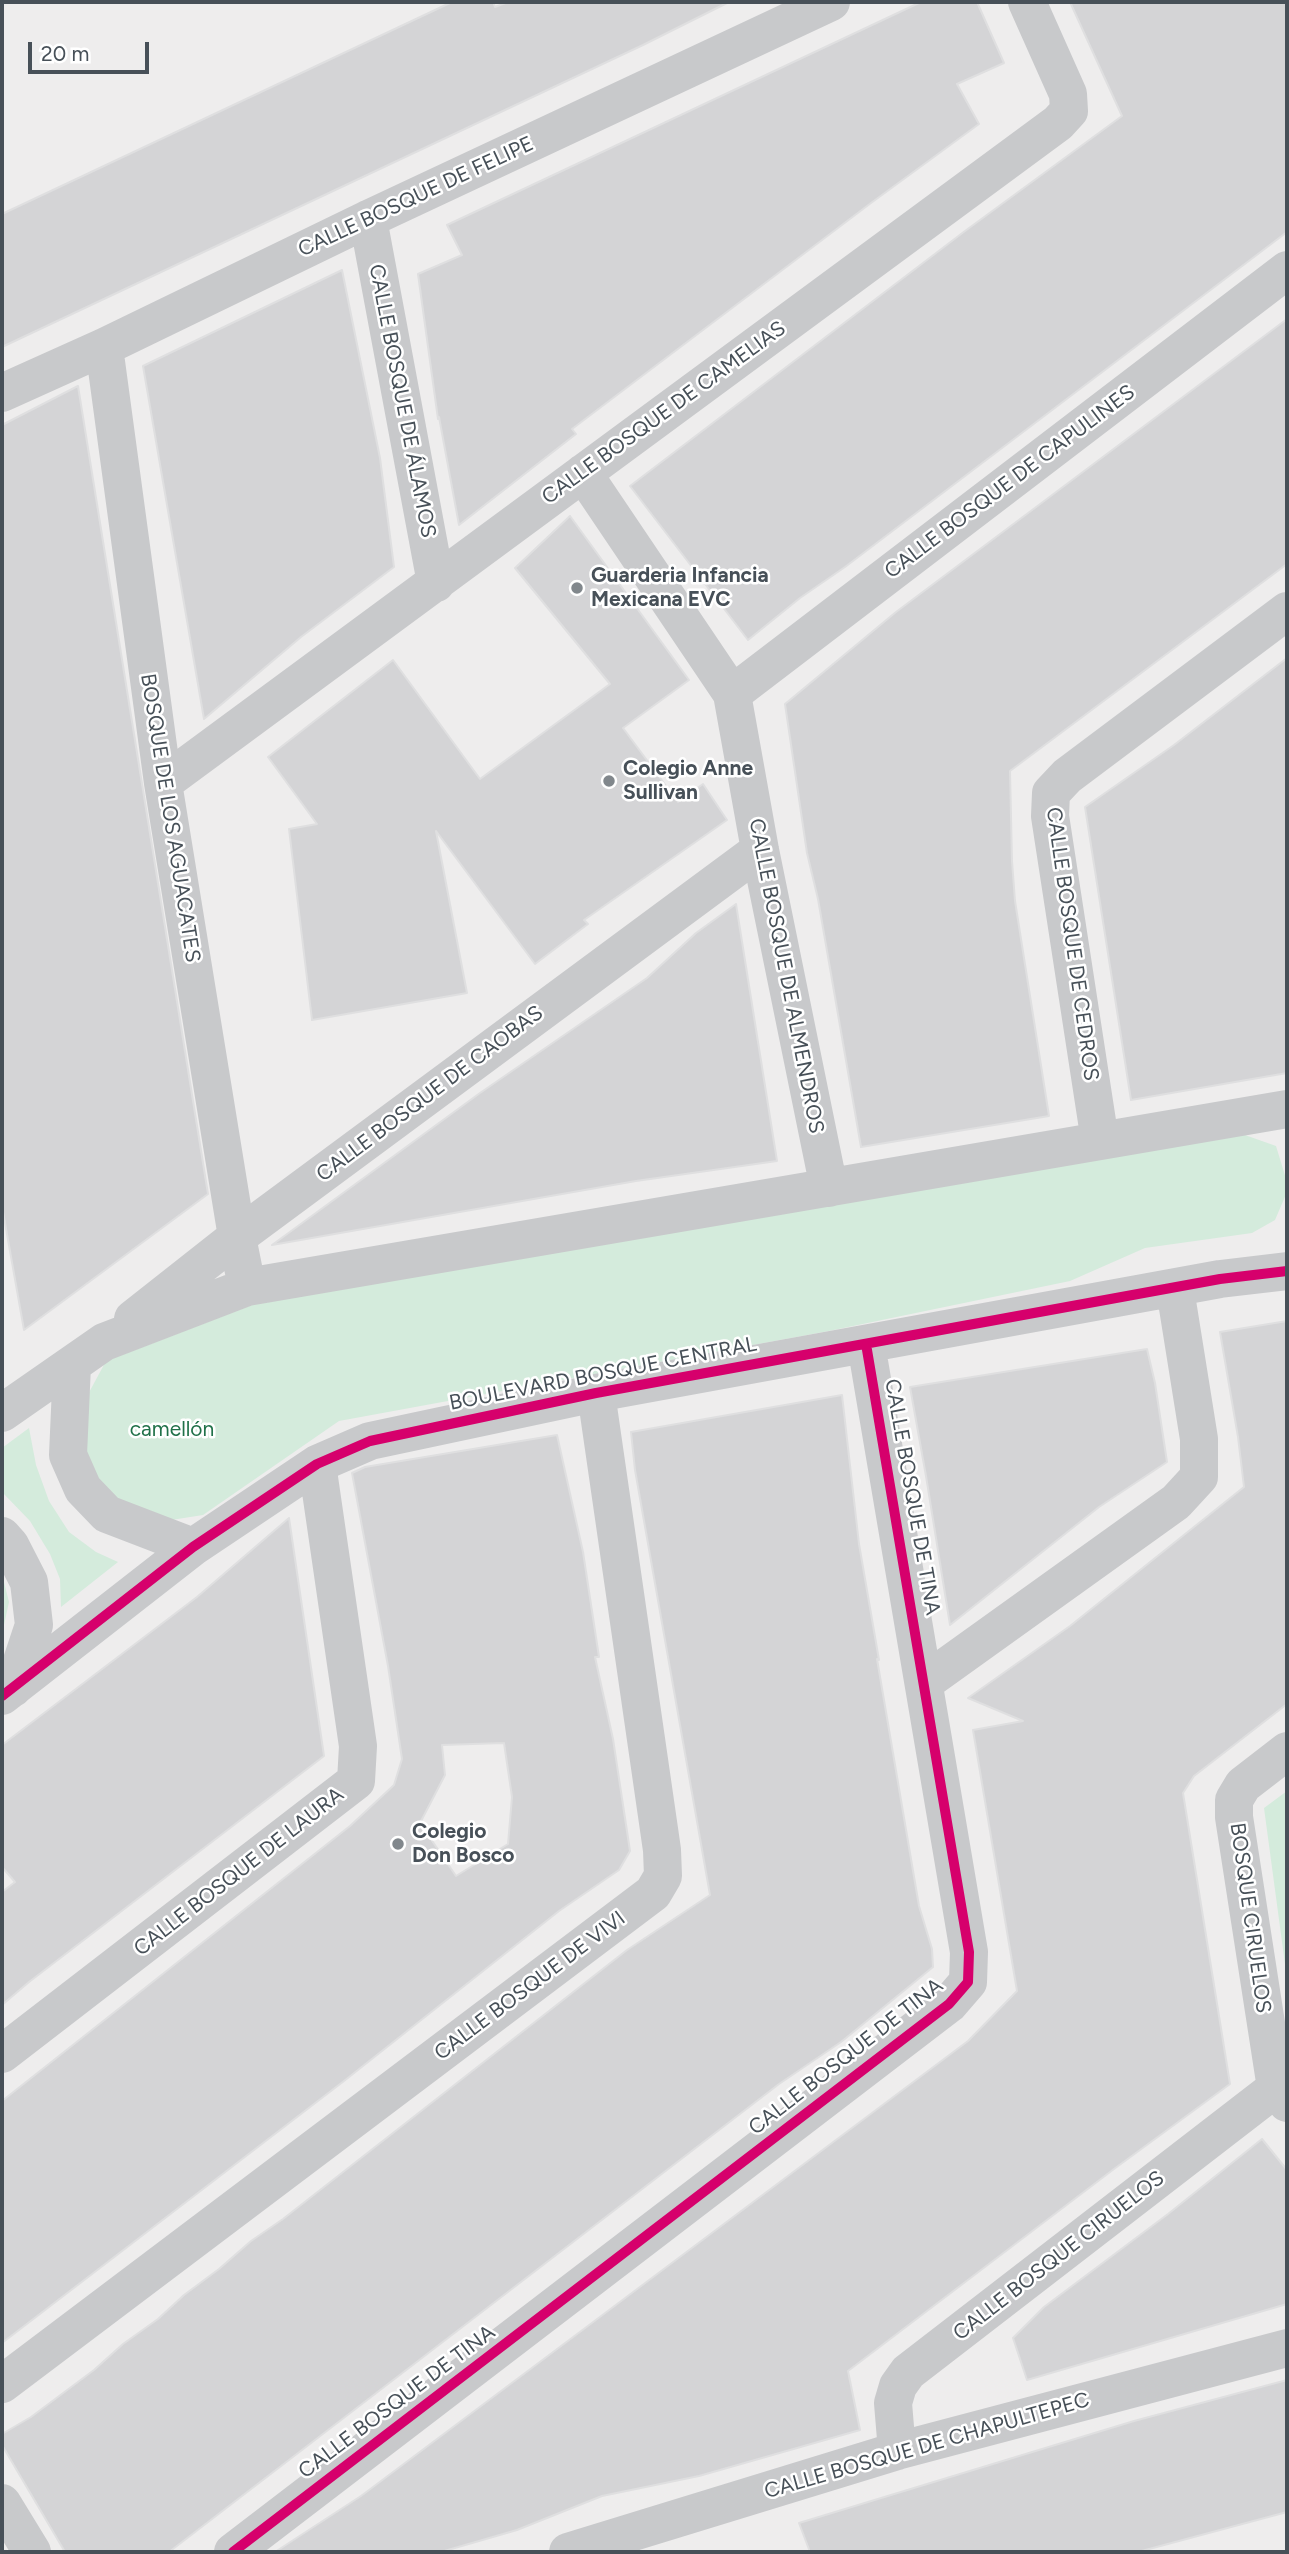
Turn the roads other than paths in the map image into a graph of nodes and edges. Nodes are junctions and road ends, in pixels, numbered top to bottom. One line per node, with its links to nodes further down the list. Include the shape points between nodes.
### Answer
1 (831, 2): 3 (street, CALLE BOSQUE DE FELIPE)
2 (1027, 2): 7 (street, CALLE BOSQUE DE CAMELIAS, via 1068,94 1069,111 1058,123)
3 (368, 219): 5 (street, CALLE BOSQUE DE FELIPE); 8 (street, CALLE BOSQUE DE ÁLAMOS)
4 (1287, 270): 10 (street, CALLE BOSQUE DE CAPULINES)
5 (104, 347): 6 (street, CALLE BOSQUE DE FELIPE); 11 (street, BOSQUE DE LOS AGUACATES)
6 (2, 393)
7 (583, 473): 8 (street, CALLE BOSQUE DE CAMELIAS); 10 (street, CALLE BOSQUE DE ALMENDROS)
8 (436, 583): 11 (street, CALLE BOSQUE DE CAMELIAS)
9 (1287, 611): 14 (street, CALLE BOSQUE DE CEDROS, via 1067,776 1051,793 1050,816)
10 (732, 694): 12 (street, CALLE BOSQUE DE ALMENDROS)
11 (163, 783): 16 (street, BOSQUE DE LOS AGUACATES)
12 (760, 850): 15 (street, CALLE BOSQUE DE ALMENDROS); 16 (street, CALLE BOSQUE DE CAOBAS)
13 (1287, 1109): 14 (street)
14 (1100, 1141): 15 (street)
15 (829, 1188): 18 (street)
16 (237, 1237): 18 (street, BOSQUE DE LOS AGUACATES); 20 (street, CALLE BOSQUE DE CAOBAS)
17 (1287, 1270): 19 (street, BOULEVARD BOSQUE CENTRAL)
18 (247, 1287): 20 (street)
19 (1175, 1289): 21 (street, BOULEVARD BOSQUE CENTRAL); 28 (street, via 1199,1439 1199,1477 1176,1503)
20 (104, 1342): 22 (street)
21 (866, 1344): 23 (street, BOULEVARD BOSQUE CENTRAL); 28 (street, CALLE BOSQUE DE TINA)
22 (72, 1364): 24 (street); 27 (street, via 68,1455 83,1489 107,1514)
23 (596, 1393): 25 (street, BOULEVARD BOSQUE CENTRAL, via 370,1441); 34 (street, CALLE BOSQUE DE VIVI, via 662,1850 663,1875 653,1893)
24 (2, 1410)
25 (317, 1464): 27 (street, BOULEVARD BOSQUE CENTRAL); 31 (street, CALLE BOSQUE DE LAURA, via 358,1746 356,1782)
26 (2, 1536): 29 (street, via 29,1582 34,1625)
27 (193, 1547): 29 (street, BOULEVARD BOSQUE CENTRAL)
28 (925, 1682): 38 (street, CALLE BOSQUE DE TINA, via 969,1952 968,1982 949,2004)
29 (7, 1692)
30 (1287, 1751): 32 (street, BOSQUE CIRUELOS, via 1243,1785 1234,1800)
31 (2, 2054)
32 (1281, 2096): 35 (street, CALLE BOSQUE CIRUELOS, via 908,2372 893,2403)
33 (1287, 2348): 35 (street, CALLE BOSQUE DE CHAPULTEPEC)
34 (2, 2384)
35 (897, 2451): 39 (street, CALLE BOSQUE DE CHAPULTEPEC)
36 (2, 2503): 37 (street)
37 (32, 2552)
38 (233, 2552)
39 (568, 2552)

